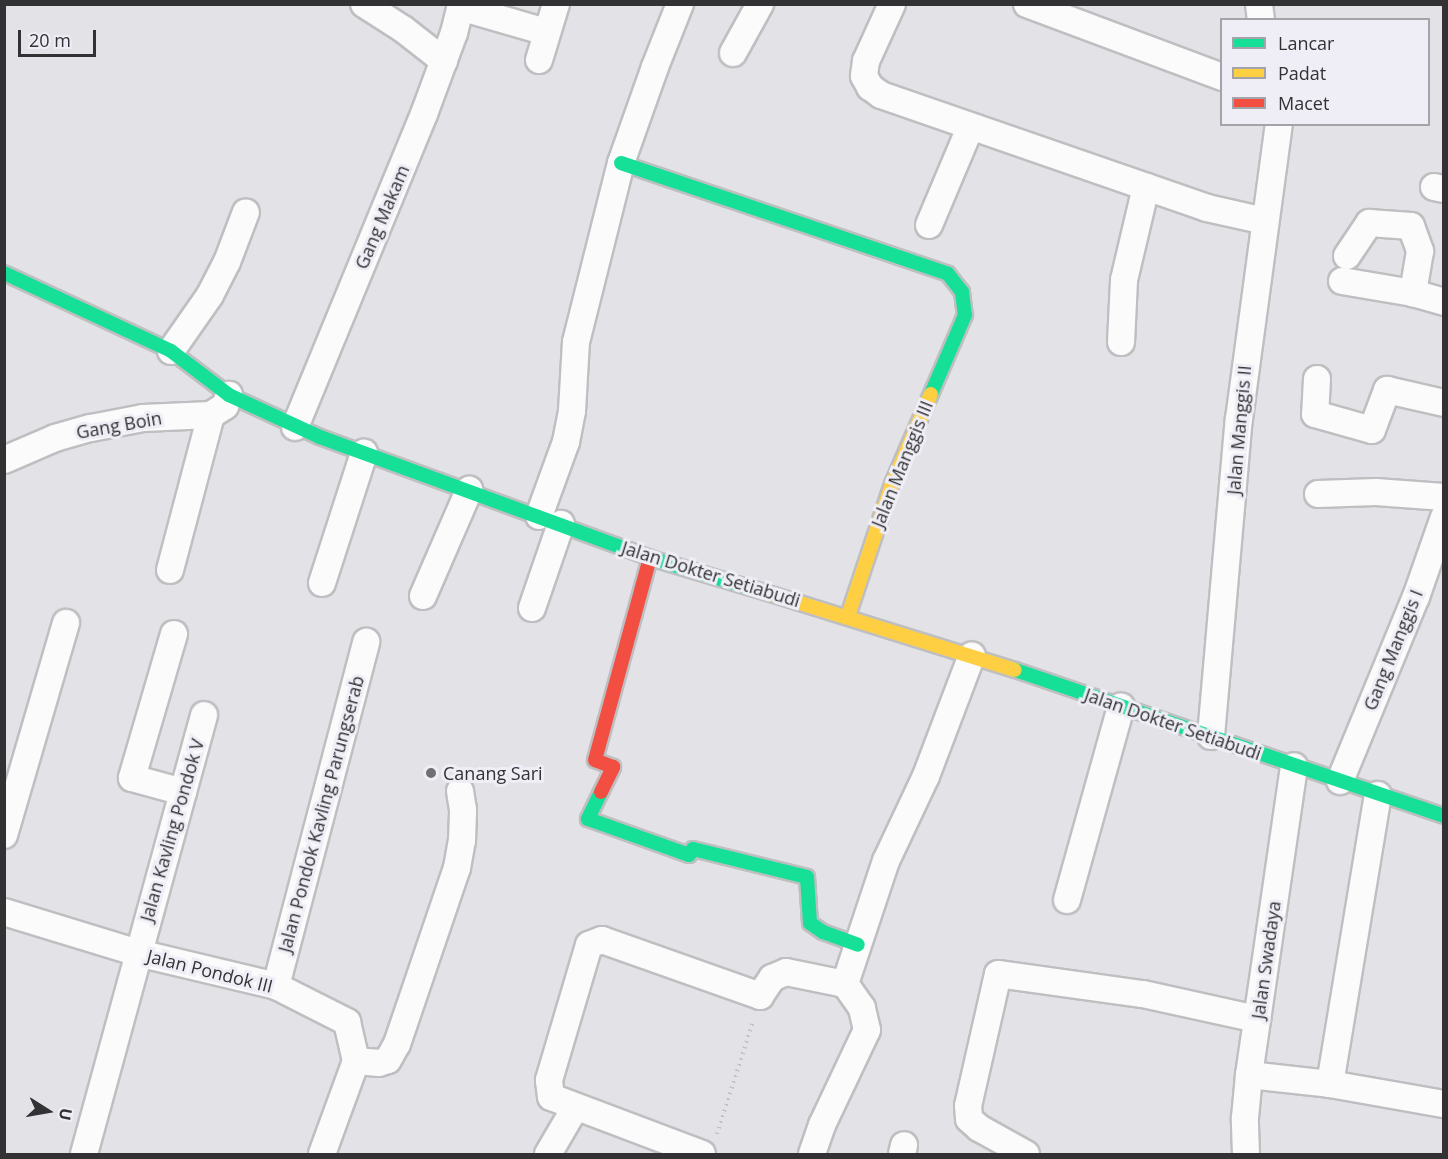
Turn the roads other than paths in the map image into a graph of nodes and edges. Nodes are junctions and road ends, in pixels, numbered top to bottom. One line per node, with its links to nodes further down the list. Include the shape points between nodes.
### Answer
1 (364, 4): 11 (street)
2 (556, 4): 8 (street)
3 (680, 4): 15 (street)
4 (760, 4): 9 (street)
5 (892, 4): 14 (street, via 866,61 864,75 870,87 881,95)
6 (1027, 4): 12 (street)
7 (461, 6): 8 (street); 11 (street, Gang Makam)
8 (546, 32): 10 (street)
9 (733, 53)
10 (539, 60)
11 (444, 61): 31 (street, Gang Makam)
12 (1220, 76)
13 (1279, 126): 18 (street, Jalan Manggis II)
14 (970, 128): 16 (street); 19 (street)
15 (621, 163): 38 (street, via 576,342 572,411); 44 (street, Jalan Manggis III, via 948,274 962,292 965,315 892,484)
16 (1146, 187): 18 (street, via 1207,208); 25 (street, via 1124,280)
17 (246, 212): 26 (street, via 210,296)
18 (1265, 221): 51 (street, Jalan Manggis II, via 1239,419)
19 (929, 225)
20 (1347, 256): 23 (street, via 1369,223 1411,226 1420,251)
21 (4, 273): 26 (street, Jalan Dokter Setiabudi)
22 (1342, 281): 23 (street)
23 (1413, 293): 24 (street)
24 (1443, 302)
25 (1120, 342)
26 (171, 351): 28 (street, Jalan Dokter Setiabudi)
27 (1317, 379): 29 (street, via 1315,414 1372,430 1387,390)
28 (229, 395): 30 (street, via 225,406); 31 (street, Jalan Dokter Setiabudi)
29 (1443, 403)
30 (211, 415): 33 (street, Gang Boin, via 143,418 91,428 55,438); 40 (street)
31 (296, 427): 32 (street, Jalan Dokter Setiabudi)
32 (364, 453): 34 (street, Jalan Dokter Setiabudi); 41 (street)
33 (4, 460)
34 (469, 490): 38 (street, Jalan Dokter Setiabudi); 42 (street)
35 (1318, 494): 36 (street, via 1376,492)
36 (1443, 497)
37 (1443, 517): 53 (street, Gang Manggis I, via 1416,597)
38 (550, 520): 39 (street, Jalan Dokter Setiabudi); 43 (street)
39 (650, 558): 44 (street, Jalan Dokter Setiabudi); 61 (street, via 595,760 614,767 588,819 688,855 693,849 807,878 810,923)
40 (170, 570)
41 (322, 583)
42 (423, 596)
43 (532, 608)
44 (848, 616): 48 (street, Jalan Dokter Setiabudi)
45 (66, 623): 58 (street)
46 (174, 634): 54 (street, via 132,778)
47 (366, 642): 64 (street, Jalan Pondok Kavling Parungserab)
48 (972, 655): 49 (street, Jalan Dokter Setiabudi); 61 (street, via 926,776 886,861)
49 (1121, 706): 51 (street, Jalan Dokter Setiabudi); 59 (street)
50 (204, 715): 54 (street, Jalan Kavling Pondok V)
51 (1211, 736): 52 (street, Jalan Dokter Setiabudi)
52 (1294, 766): 53 (street, Jalan Dokter Setiabudi); 65 (street, Jalan Swadaya)
53 (1340, 781): 56 (street, Jalan Dokter Setiabudi)
54 (183, 792): 62 (street, Jalan Kavling Pondok V)
55 (460, 792): 66 (street, via 462,841 457,868 397,1044 388,1060)
56 (1378, 795): 57 (street, Jalan Dokter Setiabudi); 68 (street)
57 (1443, 816)
58 (4, 835)
59 (1066, 900)
60 (4, 912): 62 (street, Jalan Pondok III)
61 (858, 945): 63 (street)
62 (138, 953): 64 (street, Jalan Pondok III); 72 (street, Jalan Kavling Pondok V)
63 (845, 984): 70 (street, via 786,972 771,978 760,996 602,940 595,941 590,945 549,1080 551,1097); 75 (street, via 862,1008 867,1030)
64 (276, 986): 66 (street, Jalan Pondok III, via 347,1022)
65 (1257, 1019): 67 (street, Jalan Swadaya); 76 (street, via 1143,994 998,974 968,1106 969,1119)
66 (356, 1061): 73 (street)
67 (1250, 1075): 68 (street); 77 (street, Jalan Swadaya)
68 (1330, 1084): 69 (street)
69 (1443, 1104)
70 (575, 1108): 71 (street); 74 (street)
71 (708, 1149)
72 (84, 1155)
73 (322, 1155)
74 (548, 1155)
75 (812, 1155)
76 (1026, 1155)
77 (1246, 1155)

